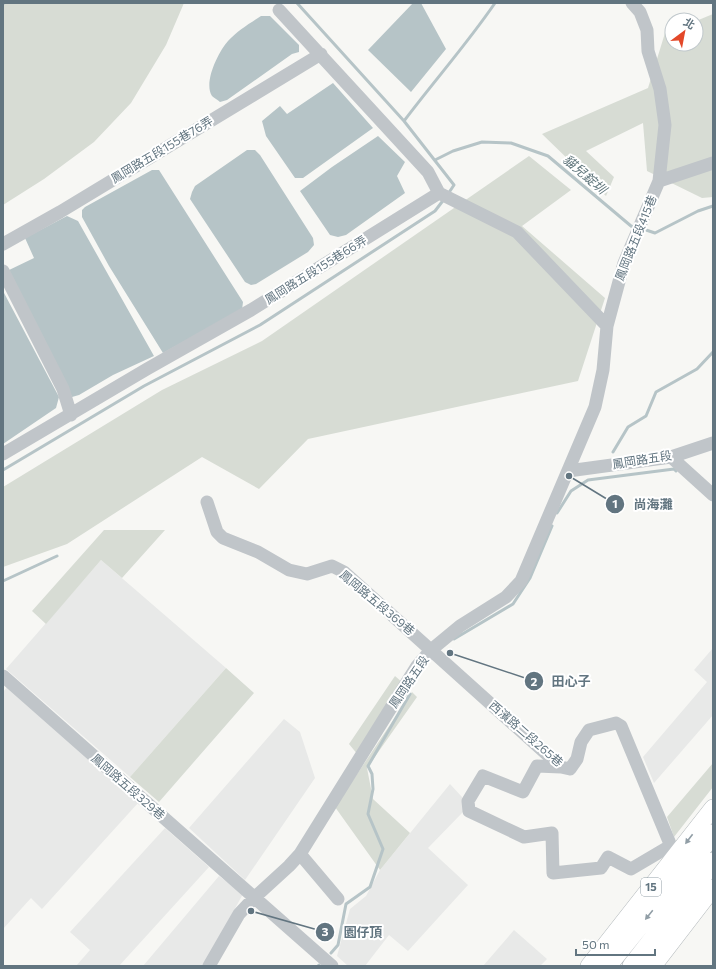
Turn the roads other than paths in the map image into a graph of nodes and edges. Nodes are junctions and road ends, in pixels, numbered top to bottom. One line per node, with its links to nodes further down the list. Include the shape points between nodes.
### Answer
1 (632, 3): 5 (street, 鳳岡路五段415巷, via 640,12 647,30 648,51 660,89 665,124)
2 (279, 10): 3 (street)
3 (320, 54): 6 (street, via 428,172); 7 (street, 鳳岡路五段155巷76弄, via 67,208)
4 (713, 163): 5 (street)
5 (659, 181): 9 (street, 鳳岡路五段415巷, via 624,263)
6 (439, 193): 9 (street, via 517,232); 10 (street, 鳳岡路五段155巷66弄, via 251,310)
7 (3, 244)
8 (3, 270): 10 (street, via 63,389)
9 (606, 326): 14 (street, 鳳岡路五段415巷, via 603,370 595,407)
10 (71, 415): 12 (street, 鳳岡路五段155巷66弄)
11 (713, 443): 13 (street, 鳳岡路五段)
12 (3, 454)
13 (670, 457): 14 (street, 鳳岡路五段); 15 (street)
14 (568, 471): 17 (street, 鳳岡路五段, via 520,581 506,597 460,626)
15 (713, 494)
16 (207, 502): 17 (street, 鳳岡路五段369巷, via 216,532 224,538 258,552 289,570 307,574 332,566 344,572)
17 (431, 650): 19 (street, 西濱路二段265巷); 22 (street, 鳳岡路五段, via 417,666)
18 (3, 676): 25 (street, 鳳岡路五段329巷)
19 (561, 767): 24 (street, 西濱路二段265巷, via 570,769 589,730 616,723 620,726); 24 (street, via 537,766 523,792 483,776 468,801 469,811 524,837 552,833 553,873 600,868 608,857 631,869)
20 (713, 808): 24 (main road, 15, one-way to 24)
21 (713, 834): 24 (highway)
22 (300, 854): 25 (street, 鳳岡路五段); 26 (street)
23 (713, 862): 24 (highway)
24 (694, 878): 29 (main road, 15); 30 (highway, one-way to 30); 31 (highway); 32 (main road, 15)
25 (254, 898): 27 (street, 鳳岡路五段, via 239,914); 28 (street, 鳳岡路五段329巷)
26 (338, 899)
27 (209, 966)
28 (332, 966)
29 (589, 966)
30 (607, 966)
31 (632, 966)
32 (653, 966)

